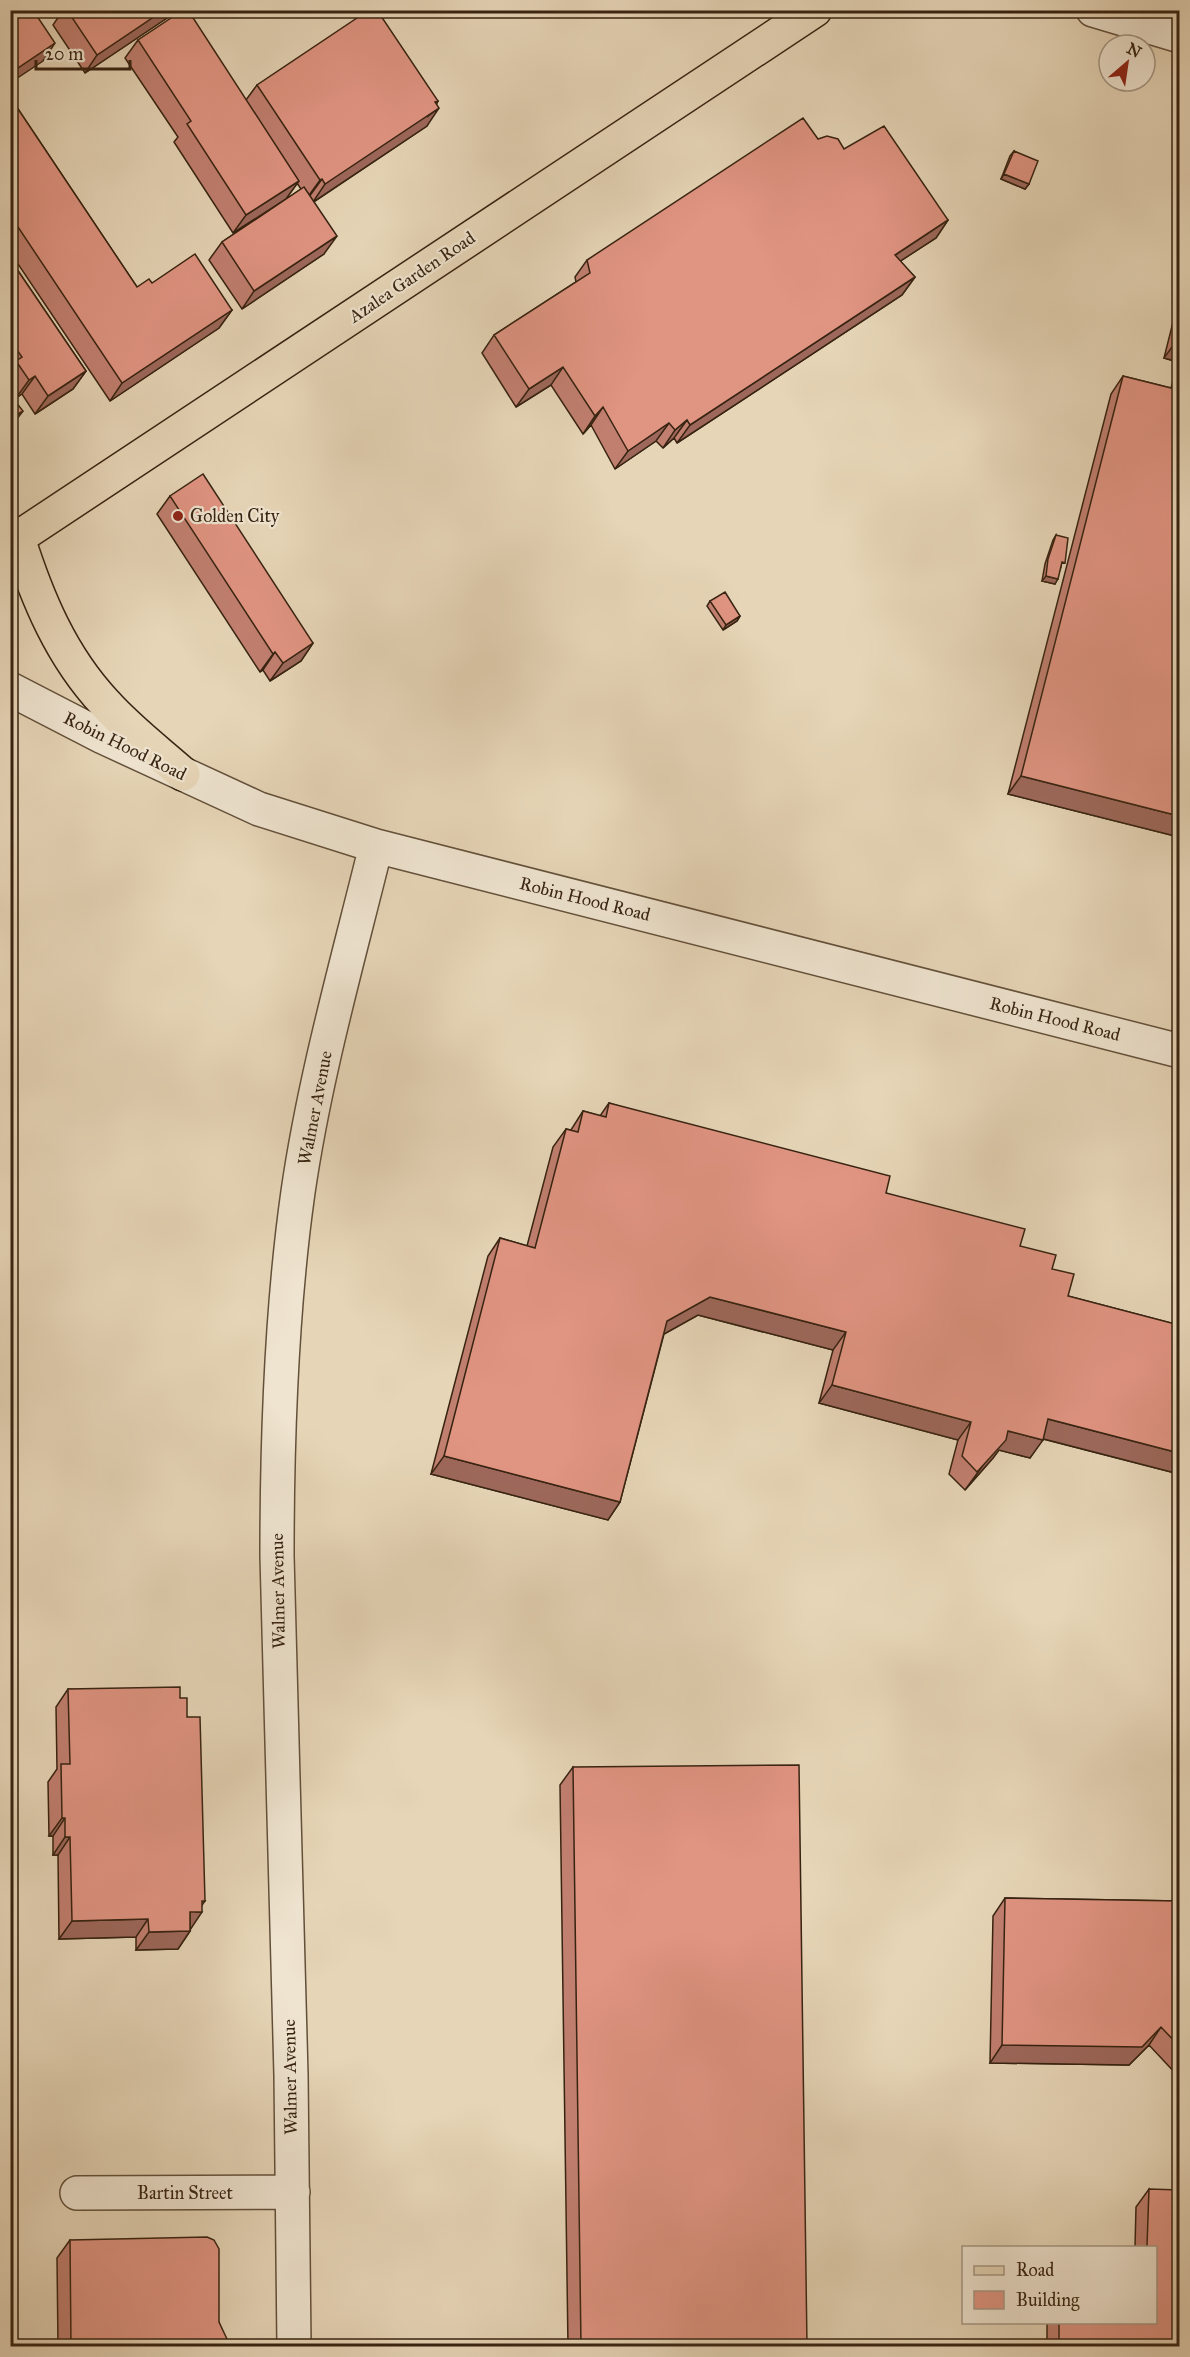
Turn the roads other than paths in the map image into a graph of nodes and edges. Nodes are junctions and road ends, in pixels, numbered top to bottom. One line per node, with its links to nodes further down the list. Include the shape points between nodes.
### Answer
1 (815, 10): 4 (main road, Azalea Garden Road)
2 (1093, 10): 3 (street)
3 (1179, 36)
4 (14, 541): 6 (main road, via 56,636 85,680 105,704)
5 (13, 698): 6 (street, Robin Hood Road)
6 (183, 774): 7 (street, Robin Hood Road, via 259,809)
7 (376, 846): 8 (street, Robin Hood Road); 10 (street, Walmer Avenue, via 320,1077 298,1192 283,1337 277,1556)
8 (1179, 1051)
9 (77, 2193): 10 (street, Bartin Street)
10 (293, 2193): 11 (street, Walmer Avenue)
11 (294, 2346)

